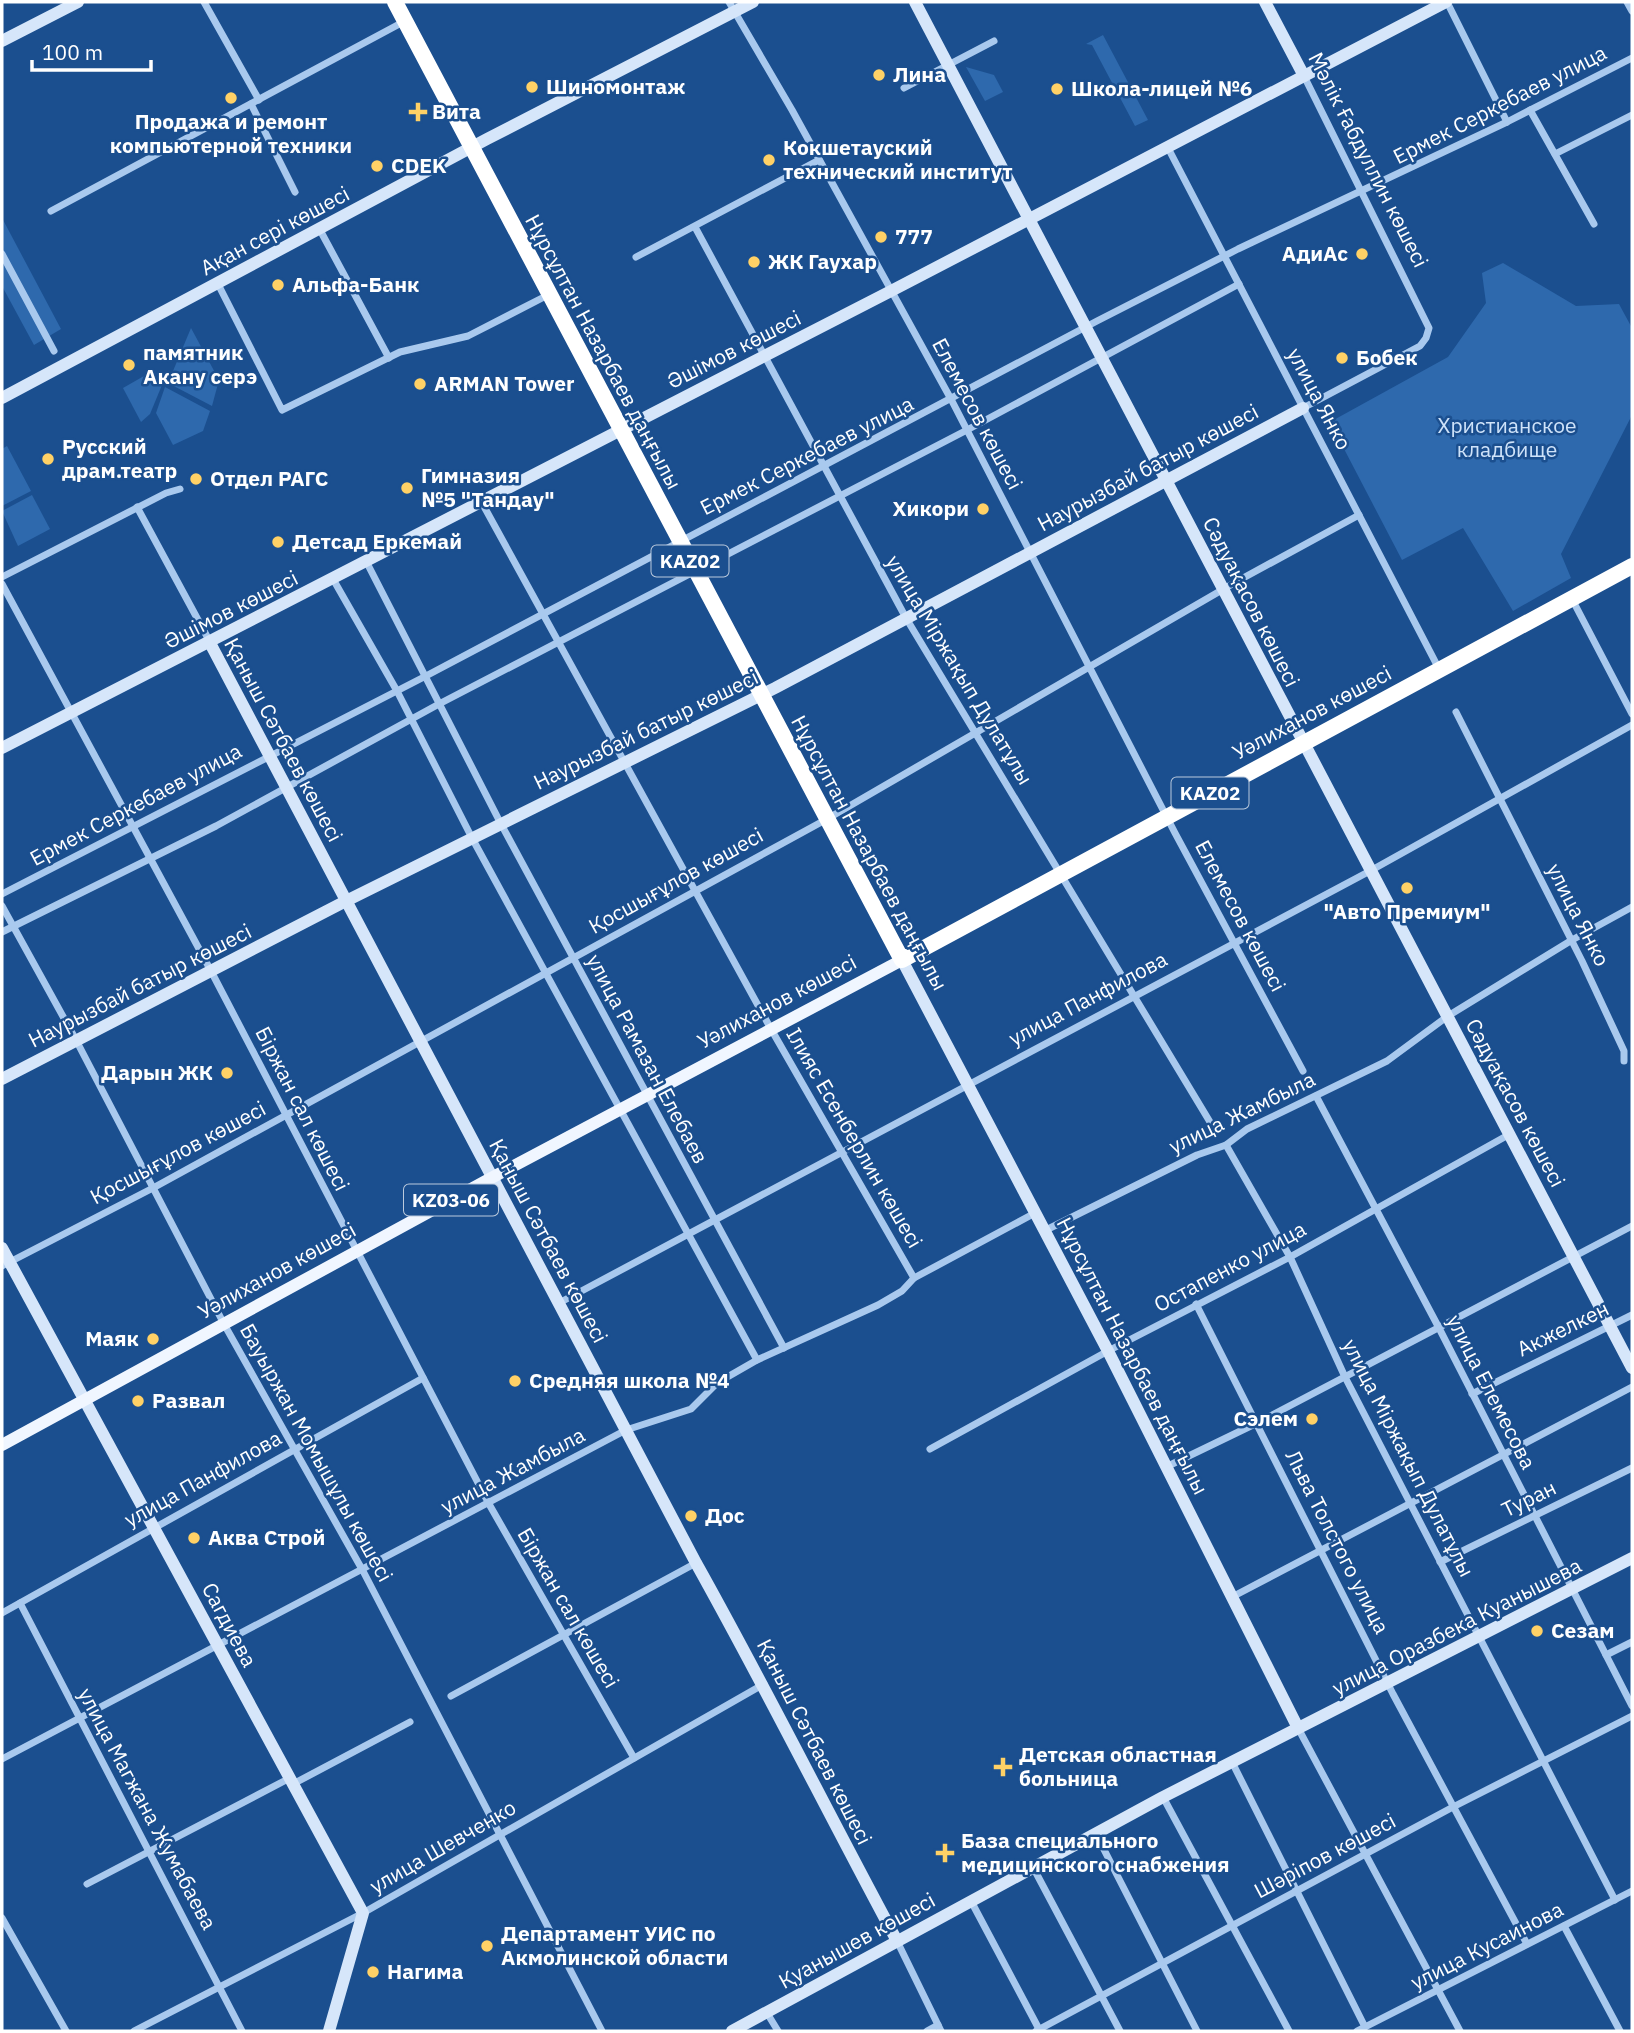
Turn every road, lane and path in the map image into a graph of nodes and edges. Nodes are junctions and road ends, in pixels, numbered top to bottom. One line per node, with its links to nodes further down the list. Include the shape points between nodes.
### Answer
1 (78, 2): 12 (street)
2 (204, 2): 18 (street)
3 (395, 2): 11 (highway, Нұрсұлтан Назарбаев даңғылы / KАZ02)
4 (753, 2): 9 (street, Ақан сері көшесі)
5 (915, 2): 15 (street, Сәдуақасов көшесі)
6 (1265, 2): 16 (street, Мәлік Ғабдуллин көшесі)
7 (1627, 2): 10 (street)
8 (1440, 3): 16 (street, Әшімов көшесі); 21 (street)
9 (732, 7): 23 (street, Ақан сері көшесі); 25 (street, Елемесов көшесі)
10 (1632, 11)
11 (405, 21): 18 (street); 23 (highway, Нұрсұлтан Назарбаев даңғылы / KАZ02)
12 (2, 41)
13 (994, 41): 15 (street)
14 (1632, 58): 19 (street, Ермек Серкебаев улица)
15 (949, 65): 17 (street); 29 (street, Сәдуақасов көшесі)
16 (1304, 76): 22 (street, Әшімов көшесі); 27 (street, Мәлік Ғабдуллин көшесі)
17 (904, 88)
18 (255, 102): 26 (street); 28 (street)
19 (1530, 110): 21 (street, Ермек Серкебаев улица); 24 (street)
20 (1632, 115): 24 (street)
21 (1507, 122): 27 (street, Ермек Серкебаев улица)
22 (1167, 146): 29 (street, Әшімов көшесі); 34 (street, улица Янко)
23 (471, 147): 32 (street, Ақан сері көшесі); 39 (highway, Нұрсұлтан Назарбаев даңғылы / KАZ02)
24 (1555, 155): 30 (street)
25 (819, 160): 31 (street); 38 (street, Елемесов көшесі)
26 (295, 192)
27 (1362, 193): 34 (street, Ермек Серкебаев улица); 47 (street, Мәлік Ғабдуллин көшесі, via 1429,328 1420,346)
28 (51, 211)
29 (1027, 219): 38 (street, Әшімов көшесі); 40 (street, Сәдуақасов көшесі)
30 (1594, 224)
31 (695, 227): 35 (street); 42 (street, улица Міржақып Дулатұлы)
32 (320, 230): 36 (street, Ақан сері көшесі); 43 (street)
33 (2, 254): 41 (street)
34 (1225, 256): 37 (street, улица Янко); 40 (street, Ермек Серкебаев улица)
35 (636, 257)
36 (218, 284): 43 (street, via 282,410); 45 (street, Ақан сері көшесі)
37 (1239, 284): 44 (street); 47 (street, улица Янко)
38 (891, 291): 42 (street, Әшімов көшесі); 46 (street, Елемесов көшесі)
39 (549, 295): 43 (street, via 468,337); 48 (highway, Нұрсұлтан Назарбаев даңғылы / KАZ02)
40 (1086, 327): 44 (street, Сәдуақасов көшесі); 46 (street, Ермек Серкебаев улица)
41 (54, 352)
42 (763, 357): 48 (street, Әшімов көшесі); 50 (street, улица Міржақып Дулатұлы)
43 (389, 358)
44 (1102, 358): 49 (street); 51 (street, Сәдуақасов көшесі)
45 (2, 397)
46 (952, 401): 49 (street, Елемесов көшесі); 50 (street, Ермек Серкебаев улица)
47 (1303, 408): 51 (street, Наурызбай батыр көшесі); 56 (street, улица Янко)
48 (620, 429): 54 (street, Әшімов көшесі); 57 (highway, Нұрсұлтан Назарбаев даңғылы / KАZ02)
49 (967, 430): 53 (street); 58 (street, Елемесов көшесі)
50 (822, 467): 53 (street, улица Міржақып Дулатұлы); 57 (street, Ермек Серкебаев улица)
51 (1167, 480): 58 (street, Наурызбай батыр көшесі); 65 (street, Сәдуақасов көшесі)
52 (180, 489): 55 (street)
53 (838, 496): 61 (street); 68 (street, улица Міржақып Дулатұлы)
54 (481, 501): 59 (street, Әшімов көшесі); 67 (street, Ілияс Есенберлин көшесі)
55 (137, 507): 62 (street); 71 (street, Қаныш Сәтбаев көшесі)
56 (1359, 515): 65 (street, Қосшығұлов көшесі); 73 (street, улица Янко)
57 (680, 541): 61 (highway, Нұрсұлтан Назарбаев даңғылы / KАZ02); 67 (street, Ермек Серкебаев улица)
58 (1029, 553): 68 (street, Наурызбай батыр көшесі); 72 (street, Елемесов көшесі)
59 (366, 561): 63 (street, Әшімов көшесі); 74 (street, улица Рамазан Елебаев)
60 (1632, 564): 66 (highway, KАZ02); 69 (highway, KАZ02)
61 (695, 570): 70 (street); 76 (highway, Нұрсұлтан Назарбаев даңғылы / KАZ02)
62 (2, 577)
63 (333, 579): 71 (street, Әшімов көшесі); 75 (street)
64 (2, 584): 78 (street, Біржан сал көшесі)
65 (1224, 590): 72 (street, Қосшығұлов көшесі); 84 (street, Сәдуақасов көшесі)
66 (1572, 598): 69 (highway, Уәлиханов көшесі / KАZ02); 80 (street)
67 (544, 614): 70 (street, Ілияс Есенберлин көшесі); 74 (street, Ермек Серкебаев улица)
68 (906, 618): 76 (street, Наурызбай батыр көшесі); 83 (street, улица Міржақып Дулатұлы)
69 (1517, 626): 73 (highway, Уәлиханов көшесі / KАZ02)
70 (559, 641): 77 (street); 87 (street, Ілияс Есенберлин көшесі)
71 (210, 643): 78 (street, Әшімов көшесі); 86 (street, Қаныш Сәтбаев көшесі)
72 (1090, 667): 83 (street, Қосшығұлов көшесі); 90 (street, Елемесов көшесі)
73 (1439, 669): 84 (highway, Уәлиханов көшесі / KАZ02)
74 (424, 677): 75 (street, Ермек Серкебаев улица); 77 (street, улица Рамазан Елебаев)
75 (397, 691): 81 (street); 86 (street, Ермек Серкебаев улица)
76 (762, 694): 87 (street, Наурызбай батыр көшесі); 91 (highway, Нұрсұлтан Назарбаев даңғылы / KАZ02)
77 (439, 704): 81 (street); 92 (street, улица Рамазан Елебаев)
78 (71, 712): 85 (street, Әшімов көшесі); 93 (street, Біржан сал көшесі)
79 (1456, 712): 89 (street, улица Янко)
80 (1632, 714)
81 (411, 720): 88 (street); 94 (street)
82 (1632, 725): 89 (street, улица Панфилова)
83 (974, 735): 91 (street, Қосшығұлов көшесі); 97 (street, улица Міржақып Дулатұлы)
84 (1302, 743): 90 (highway, Уәлиханов көшесі / KАZ02); 96 (street, Сәдуақасов көшесі)
85 (2, 748)
86 (269, 755): 88 (street, Қаныш Сәтбаев көшесі); 93 (street, Ермек Серкебаев улица)
87 (626, 762): 92 (street, Наурызбай батыр көшесі); 98 (street, Ілияс Есенберлин көшесі)
88 (285, 787): 95 (street); 100 (street, Қаныш Сәтбаев көшесі)
89 (1498, 799): 96 (street, улица Панфилова); 105 (street, улица Янко)
90 (1167, 816): 97 (highway, Уәлиханов көшесі / KАZ02); 106 (street, Елемесов көшесі)
91 (827, 819): 98 (street, Қосшығұлов көшесі); 108 (highway, Нұрсұлтан Назарбаев даңғылы / KАZ02)
92 (501, 824): 94 (street, Наурызбай батыр көшесі); 107 (street, улица Рамазан Елебаев)
93 (133, 827): 95 (street, Біржан сал көшесі); 99 (street, Ермек Серкебаев улица)
94 (472, 838): 100 (street, Наурызбай батыр көшесі); 110 (street)
95 (149, 858): 103 (street); 109 (street, Біржан сал көшесі)
96 (1370, 871): 106 (street, улица Панфилова); 112 (street, Сәдуақасов көшесі)
97 (1061, 874): 108 (highway, Уәлиханов көшесі / KАZ02); 111 (street, улица Міржақып Дулатұлы)
98 (695, 891): 107 (street, Қосшығұлов көшесі); 113 (street, Ілияс Есенберлин көшесі)
99 (2, 894)
100 (346, 901): 109 (street, Наурызбай батыр көшесі); 115 (street, Қаныш Сәтбаев көшесі)
101 (2, 906): 103 (street, Бауыржан Момышұлы көшесі)
102 (1632, 907): 105 (street, улица Жамбыла)
103 (13, 926): 104 (street); 114 (street, Бауыржан Момышұлы көшесі)
104 (2, 932)
105 (1572, 940): 112 (street, улица Жамбыла); 116 (street, улица Янко, via 1624,1051)
106 (1234, 941): 111 (street, улица Панфилова); 117 (street, Елемесов көшесі)
107 (572, 957): 110 (street, Қосшығұлов көшесі); 120 (street, улица Рамазан Елебаев)
108 (902, 960): 113 (main road, Уәлиханов көшесі / KZ03-06); 119 (street, Нұрсұлтан Назарбаев даңғылы)
109 (211, 971): 114 (street, Наурызбай батыр көшесі); 123 (street, Біржан сал көшесі)
110 (545, 972): 115 (street, Қосшығұлов көшесі); 122 (street)
111 (1133, 995): 119 (street, улица Панфилова); 124 (street, улица Міржақып Дулатұлы)
112 (1448, 1016): 121 (street, улица Жамбыла, via 1395,1057); 125 (street, Сәдуақасов көшесі)
113 (771, 1029): 120 (main road, Уәлиханов көшесі / KZ03-06); 127 (street, Ілияс Есенберлин көшесі)
114 (76, 1040): 118 (street, Наурызбай батыр көшесі); 129 (street, Бауыржан Момышұлы көшесі)
115 (420, 1040): 123 (street, Қосшығұлов көшесі); 128 (street, Қаныш Сәтбаев көшесі)
116 (1624, 1061)
117 (1303, 1071)
118 (2, 1079)
119 (966, 1084): 127 (street, улица Панфилова); 131 (street, Нұрсұлтан Назарбаев даңғылы)
120 (647, 1095): 122 (main road, Уәлиханов көшесі / KZ03-06); 132 (street, улица Рамазан Елебаев)
121 (1316, 1096): 126 (street, улица Жамбыла); 130 (street, улица Елемесова)
122 (621, 1109): 128 (main road, Уәлиханов көшесі / KZ03-06); 135 (street)
123 (285, 1114): 129 (street, Қосшығұлов көшесі); 137 (street, Біржан сал көшесі)
124 (1210, 1122)
125 (1510, 1134): 130 (street, Остапенко улица); 139 (street, Сәдуақасов көшесі)
126 (1226, 1144): 134 (street, улица Жамбыла); 138 (street, улица Міржақып Дулатұлы)
127 (841, 1151): 132 (street, улица Панфилова); 141 (street, Ілияс Есенберлин көшесі)
128 (492, 1177): 137 (main road, Уәлиханов көшесі / KZ03-06); 142 (street, Қаныш Сәтбаев көшесі)
129 (153, 1188): 140 (street, Қосшығұлов көшесі); 145 (street, Бауыржан Момышұлы көшесі)
130 (1376, 1208): 138 (street, Остапенко улица); 147 (street, улица Елемесова)
131 (1035, 1213): 134 (street, Нұрсұлтан Назарбаев даңғылы); 141 (street, улица Жамбыла)
132 (713, 1220): 135 (street, улица Панфилова); 148 (street, улица Рамазан Елебаев)
133 (1632, 1226): 139 (street)
134 (1044, 1231): 149 (street, Нұрсұлтан Назарбаев даңғылы)
135 (689, 1233): 142 (street, улица Панфилова); 150 (street)
136 (2, 1248): 140 (street, Сагдиева)
137 (356, 1251): 145 (main road, Уәлиханов көшесі / KZ03-06); 153 (street, Біржан сал көшесі)
138 (1290, 1257): 143 (street, Остапенко улица); 152 (street, улица Міржақып Дулатұлы)
139 (1574, 1257): 146 (street, Сәдуақасов көшесі); 147 (street)
140 (6, 1264): 156 (street, Сагдиева)
141 (914, 1278): 148 (street, улица Жамбыла, via 878,1306)
142 (559, 1303): 158 (street, Қаныш Сәтбаев көшесі)
143 (1196, 1304): 149 (street, Остапенко улица); 157 (street, Льва Толстого улица)
144 (1632, 1315): 146 (street, Акжелкен)
145 (225, 1324): 156 (main road, Уәлиханов көшесі / KZ03-06); 160 (street, Бауыржан Момышұлы көшесі)
146 (1610, 1326): 151 (street, Сәдуақасов көшесі); 155 (street, Акжелкен)
147 (1439, 1328): 152 (street); 155 (street, улица Елемесова)
148 (784, 1348): 150 (street, улица Жамбыла)
149 (1108, 1351): 161 (street, Остапенко улица); 163 (street, Нұрсұлтан Назарбаев даңғылы)
150 (757, 1360): 158 (street, улица Жамбыла, via 717,1382 691,1409)
151 (1632, 1368)
152 (1345, 1377): 157 (street); 166 (street, улица Міржақып Дулатұлы)
153 (423, 1378): 160 (street, улица Панфилова); 165 (street, Біржан сал көшесі)
154 (1632, 1387): 162 (street)
155 (1472, 1394): 162 (street, улица Елемесова)
156 (84, 1400): 159 (main road, Уәлиханов көшесі / KZ03-06); 168 (street, Сагдиева)
157 (1257, 1423): 163 (street); 169 (street, Льва Толстого улица)
158 (626, 1430): 165 (street, улица Жамбыла); 172 (street, Қаныш Сәтбаев көшесі)
159 (2, 1445)
160 (294, 1449): 168 (street, улица Панфилова); 173 (street, Бауыржан Момышұлы көшесі)
161 (930, 1449)
162 (1504, 1455): 166 (street); 167 (street, улица Елемесова)
163 (1166, 1468): 175 (street, Нұрсұлтан Назарбаев даңғылы)
164 (1632, 1468): 167 (street, Туран)
165 (489, 1504): 173 (street, улица Жамбыла); 178 (street, Біржан сал көшесі)
166 (1411, 1505): 169 (street); 171 (street, улица Міржақып Дулатұлы)
167 (1534, 1516): 171 (street, Туран); 174 (street, улица Елемесова)
168 (153, 1527): 176 (street, улица Панфилова); 181 (street, Сагдиева)
169 (1321, 1551): 175 (street); 184 (street, Льва Толстого улица)
170 (1632, 1558): 174 (street, улица Оразбека Куанышева)
171 (1440, 1562): 179 (street, улица Міржақып Дулатұлы)
172 (696, 1563): 178 (street); 183 (street, Қаныш Сәтбаев көшесі)
173 (363, 1571): 181 (street, улица Жамбыла); 199 (street, Бауыржан Момышұлы көшесі)
174 (1572, 1590): 179 (street, улица Оразбека Куанышева); 182 (street, улица Елемесова)
175 (1232, 1597): 190 (street, Нұрсұлтан Назарбаев даңғылы)
176 (20, 1603): 177 (street, улица Панфилова); 188 (street, улица Магжана Жумабаева)
177 (2, 1613)
178 (564, 1636): 185 (street); 191 (street, Біржан сал көшесі)
179 (1479, 1638): 184 (street, улица Оразбека Куанышева); 194 (street, улица Міржақып Дулатұлы)
180 (1632, 1642): 182 (street)
181 (218, 1646): 188 (street, улица Жамбыла); 195 (street, Сагдиева)
182 (1606, 1656): 186 (street, улица Елемесова)
183 (764, 1684): 191 (street, улица Шевченко); 212 (street, Қаныш Сәтбаев көшесі)
184 (1388, 1685): 190 (street, улица Оразбека Куанышева); 197 (street, Льва Толстого улица)
185 (451, 1696)
186 (1632, 1706)
187 (1632, 1716): 194 (street, Шәріпов көшесі)
188 (79, 1718): 192 (street, улица Жамбыла); 200 (street, улица Магжана Жумабаева)
189 (410, 1722): 195 (street)
190 (1298, 1728): 193 (street, Қуанышев көшесі); 201 (street)
191 (634, 1758): 199 (street, улица Шевченко)
192 (2, 1759)
193 (1232, 1762): 196 (street, Қуанышев көшесі); 204 (street)
194 (1543, 1762): 197 (street, Шәріпов көшесі); 206 (street, улица Міржақып Дулатұлы)
195 (291, 1781): 200 (street); 208 (street, Сагдиева)
196 (1163, 1797): 198 (street, Қуанышев көшесі); 210 (street)
197 (1453, 1807): 201 (street, Шәріпов көшесі); 213 (street, Льва Толстого улица)
198 (1096, 1834): 202 (street, Қуанышев көшесі); 214 (street)
199 (500, 1835): 208 (street, улица Шевченко); 227 (street, Бауыржан Момышұлы көшесі)
200 (149, 1851): 203 (street); 215 (street, улица Магжана Жумабаева)
201 (1367, 1854): 204 (street, Шәріпов көшесі); 216 (street)
202 (1034, 1868): 207 (street, Қуанышев көшесі); 217 (street)
203 (87, 1884)
204 (1297, 1892): 210 (street, Шәріпов көшесі); 220 (street)
205 (1631, 1892): 206 (street, улица Кусаинова)
206 (1615, 1900): 211 (street, улица Кусаинова)
207 (971, 1901): 212 (street, Қуанышев көшесі); 231 (street)
208 (363, 1913): 215 (street, улица Шевченко); 226 (street)
209 (2, 1918): 222 (street)
210 (1232, 1926): 214 (street, Шәріпов көшесі); 234 (street)
211 (1564, 1926): 213 (street, улица Кусаинова); 237 (street)
212 (897, 1941): 218 (street, Қуанышев көшесі); 221 (street, Қаныш Сәтбаев көшесі)
213 (1527, 1944): 216 (street, улица Кусаинова)
214 (1162, 1964): 217 (street, Шәріпов көшесі); 233 (street)
215 (220, 1985): 219 (street, улица Шевченко); 225 (street, улица Магжана Жумабаева)
216 (1438, 1990): 220 (street, улица Кусаинова); 236 (street)
217 (1101, 1996): 231 (street, Шәріпов көшесі); 232 (street)
218 (767, 2013): 228 (street, Қуанышев көшесі); 229 (street)
219 (150, 2023): 223 (street, улица Шевченко); 224 (street)
220 (1365, 2027): 235 (street, улица Кусаинова)
221 (940, 2028): 230 (street)
222 (66, 2031)
223 (134, 2031)
224 (154, 2031)
225 (242, 2031)
226 (328, 2031)
227 (602, 2031)
228 (732, 2031)
229 (778, 2031)
230 (927, 2031)
231 (1038, 2031)
232 (1120, 2031)
233 (1197, 2031)
234 (1289, 2031)
235 (1357, 2031)
236 (1460, 2031)
237 (1620, 2031)

